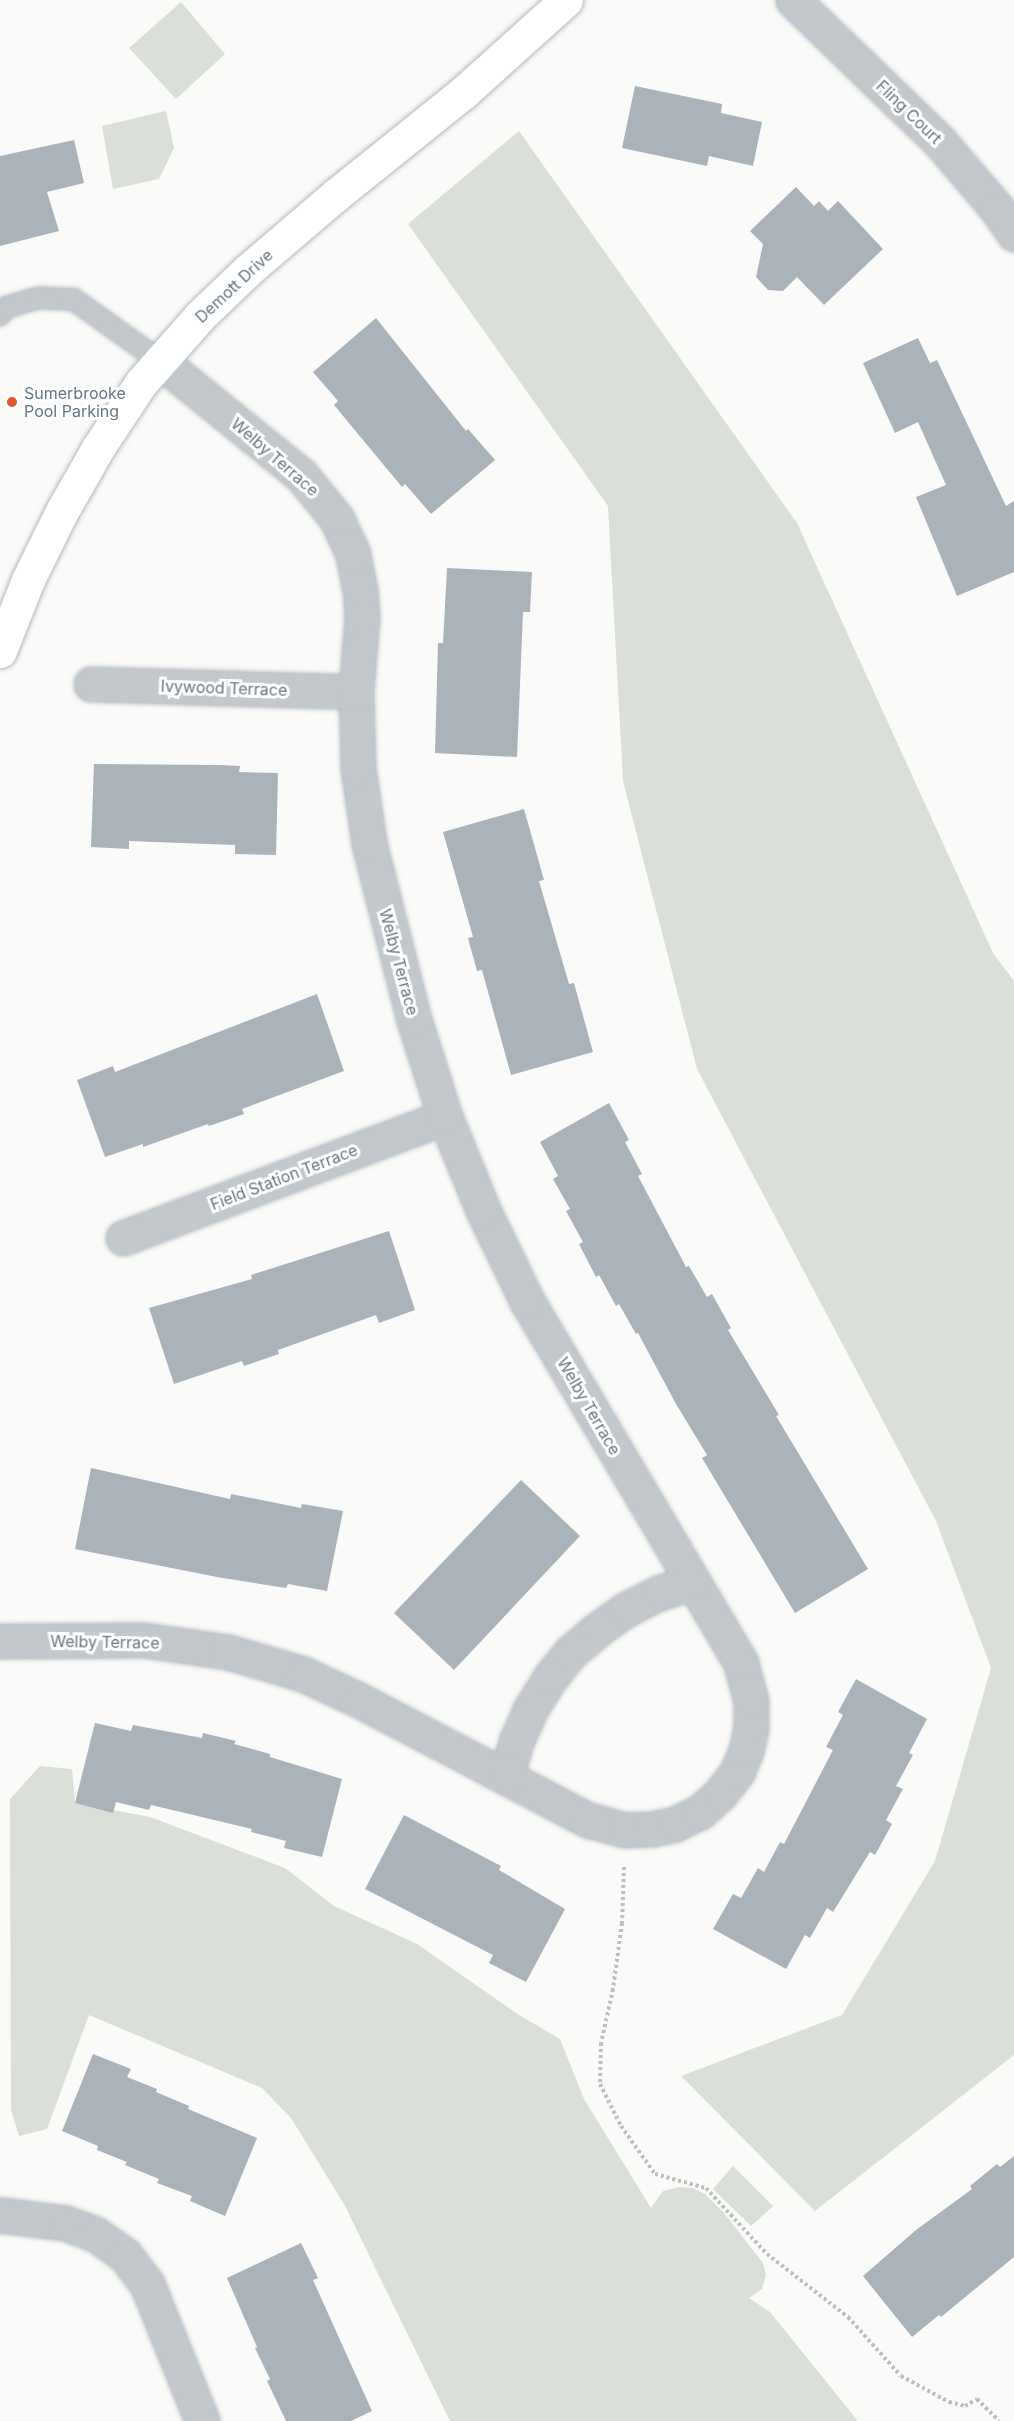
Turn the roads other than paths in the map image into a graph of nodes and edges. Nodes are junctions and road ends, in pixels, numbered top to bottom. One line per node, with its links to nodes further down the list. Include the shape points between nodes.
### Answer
1 (566, 0): 5 (street, Demott Drive, via 464,92 248,270)
2 (793, 0): 3 (street, Fling Court, via 940,141)
3 (1014, 234)
4 (0, 315): 5 (lane, via 7,307 39,298 73,298)
5 (160, 361): 6 (street, Demott Drive, via 98,448 61,513 28,580); 8 (street, Welby Terrace, via 301,476 337,519 353,554 360,591 362,617)
6 (0, 651)
7 (92, 684): 8 (street, Ivywood Terrace)
8 (356, 692): 9 (street, Welby Terrace, via 358,768 369,843 414,1020)
9 (446, 1117): 10 (street, Field Station Terrace); 11 (street, Welby Terrace, via 483,1210 527,1301)
10 (123, 1238)
11 (692, 1582): 13 (street, via 627,1609 571,1652 530,1710); 13 (street, Welby Terrace, via 741,1663 747,1681 751,1728 746,1751 737,1772 720,1794 700,1812 675,1824 625,1830 588,1820)
12 (0, 1641): 13 (street, Welby Terrace, via 144,1640 228,1652 303,1674)
13 (506, 1777)
14 (0, 2215): 15 (street, via 65,2223 95,2234 124,2255 147,2284)
15 (202, 2421)

